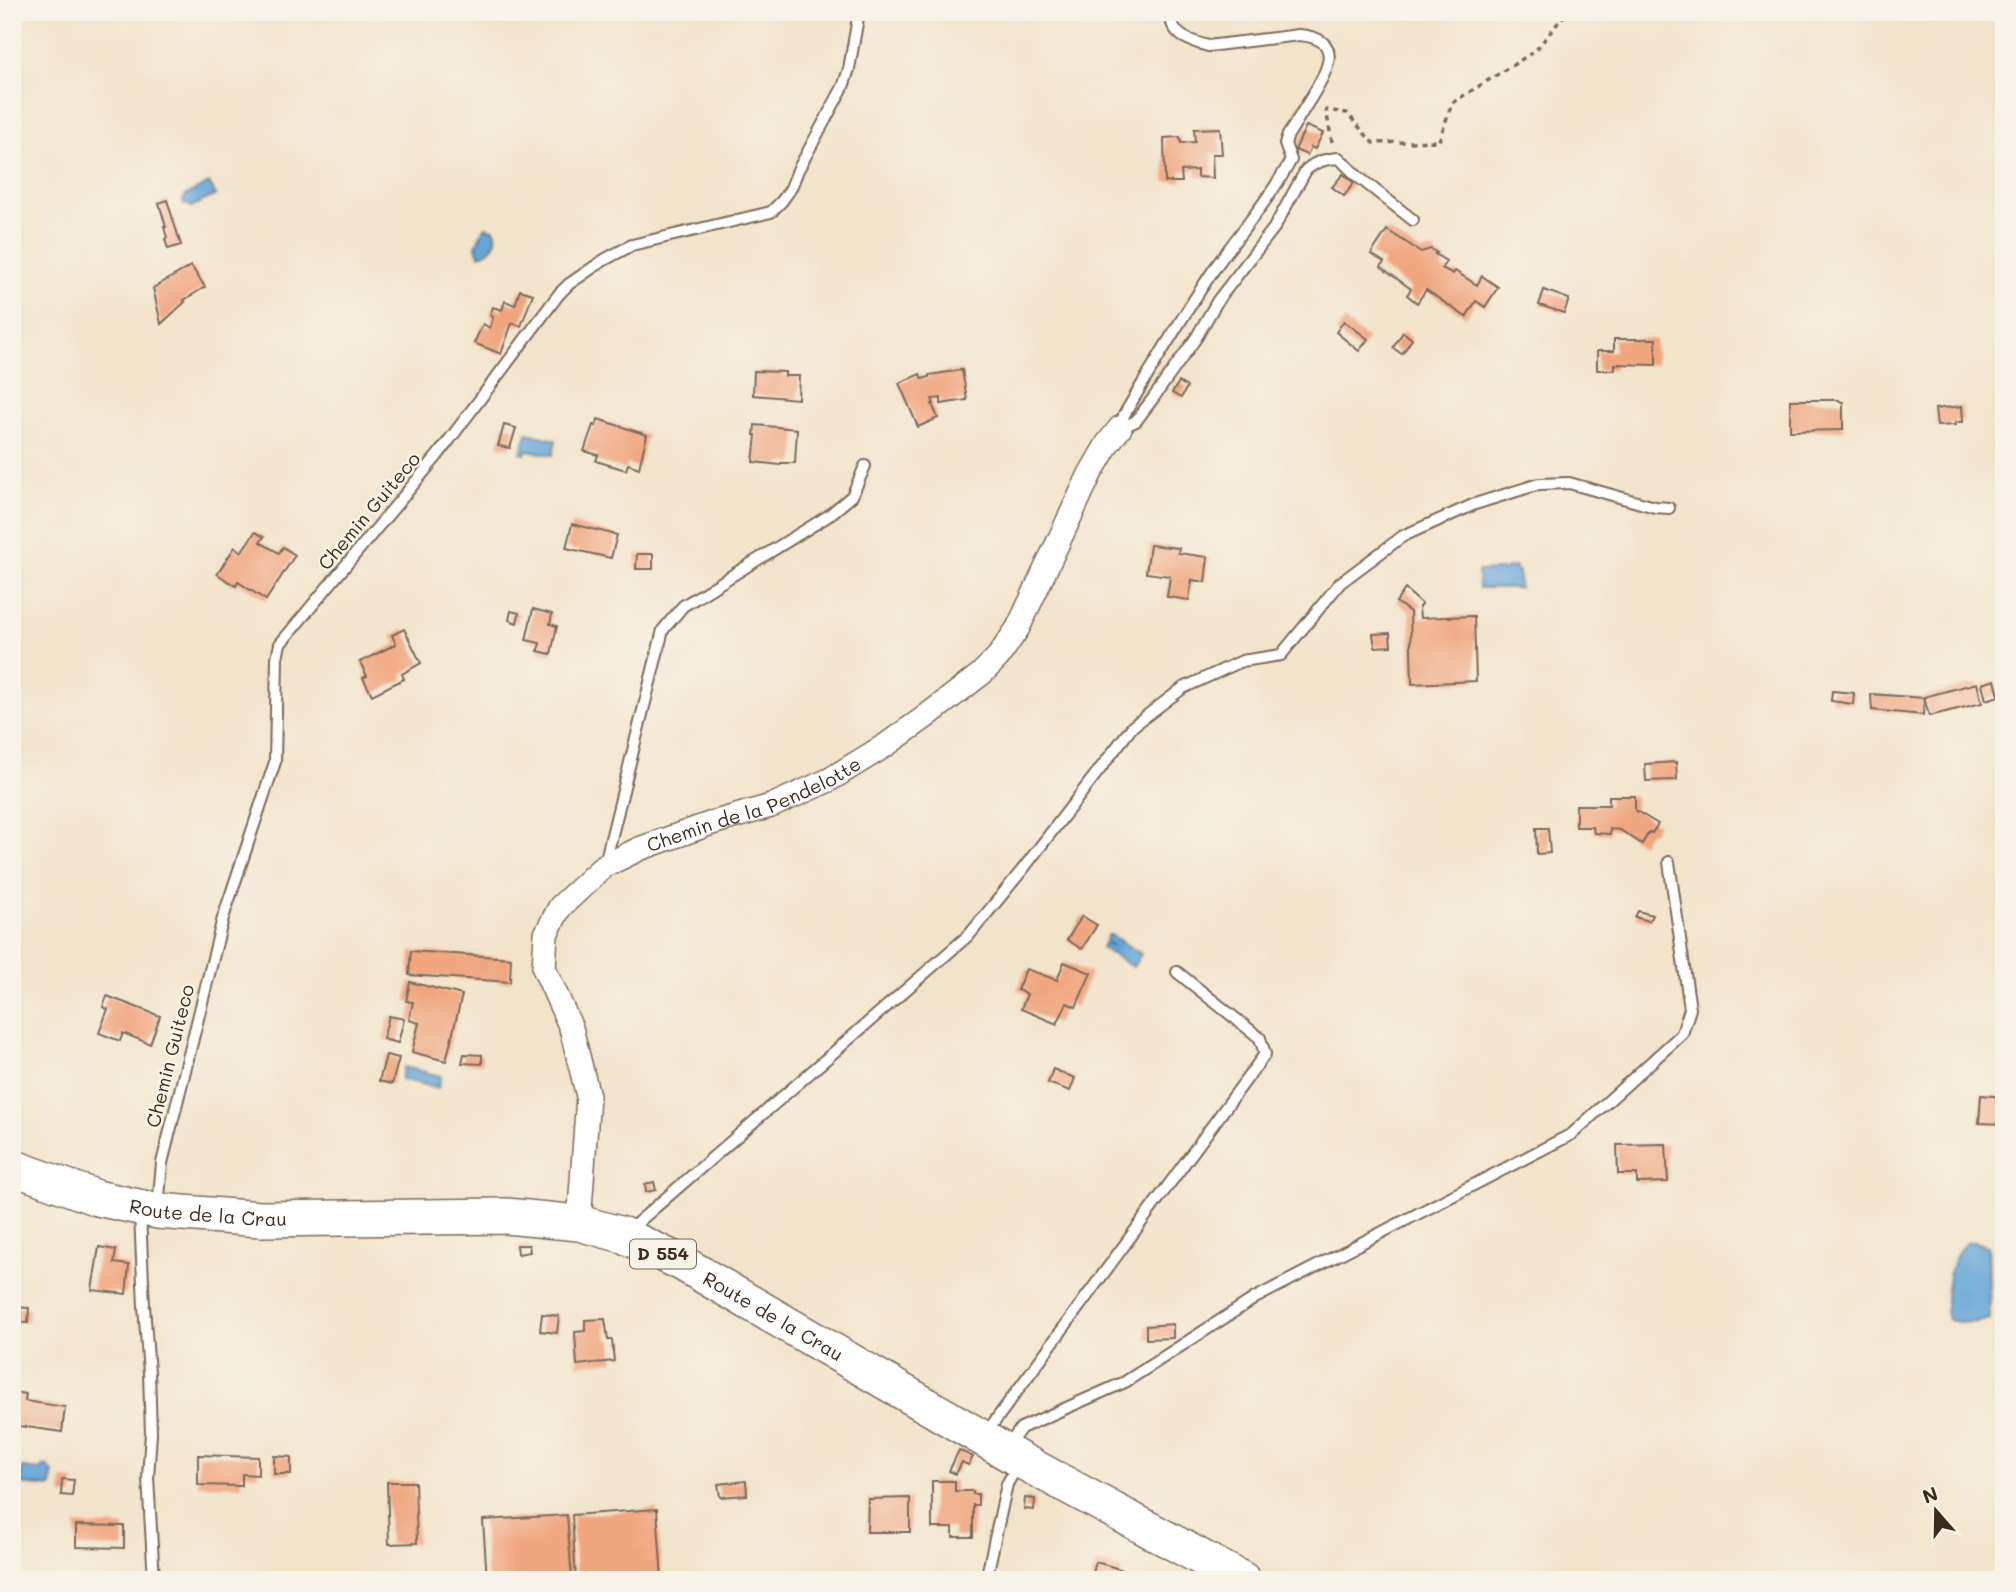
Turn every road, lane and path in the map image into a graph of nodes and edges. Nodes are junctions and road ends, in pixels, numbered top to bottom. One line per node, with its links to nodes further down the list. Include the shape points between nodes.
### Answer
1 (859, 12): 13 (lane, Chemin Guiteco, via 843,87 782,201 771,212 632,245 569,284 438,455 280,644 275,762 223,918)
2 (1169, 12): 6 (lane, via 1175,29 1196,43 1208,46 1310,36 1328,49 1329,63 1288,135 1285,144 1291,160 1280,180 1170,336)
3 (1567, 12): 4 (path, via 1535,51 1452,103 1439,142 1373,143 1348,113 1326,110)
4 (1336, 158): 5 (lane); 6 (lane, via 1306,170 1280,218 1168,377 1136,421)
5 (1413, 220)
6 (1120, 428): 10 (street, Chemin de la Pendelotte, via 1090,474 1018,628 981,674 886,745 829,780 771,806 639,849)
7 (865, 467): 10 (lane, via 852,496 836,509 683,606 663,630)
8 (1669, 508): 15 (lane, via 1569,483 1539,484 1475,504 1403,536 1340,583 1281,655 1242,661 1183,688 1133,726 970,934)
9 (1669, 862): 16 (lane, via 1689,1009 1682,1034 1572,1134 1255,1298 1125,1382 1021,1428)
10 (604, 866): 14 (street, Chemin de la Pendelotte, via 559,907 545,946 544,968 571,1028 588,1096)
11 (1177, 972): 16 (lane, via 1260,1038 1265,1054)
12 (12, 1168): 13 (main road, Route de la Crau / D 554, via 97,1198)
13 (149, 1209): 14 (main road, Route de la Crau / D 554, via 261,1219 506,1216); 17 (lane, Chemin Guiteco, via 143,1295)
14 (579, 1223): 15 (main road, Route de la Crau / D 554)
15 (623, 1235): 16 (main road, Route de la Crau / D 554, via 681,1263)
16 (1002, 1450): 18 (lane, via 1007,1484); 19 (main road, Route de la Crau / D 554)
17 (154, 1580)
18 (986, 1580)
19 (1243, 1580)

